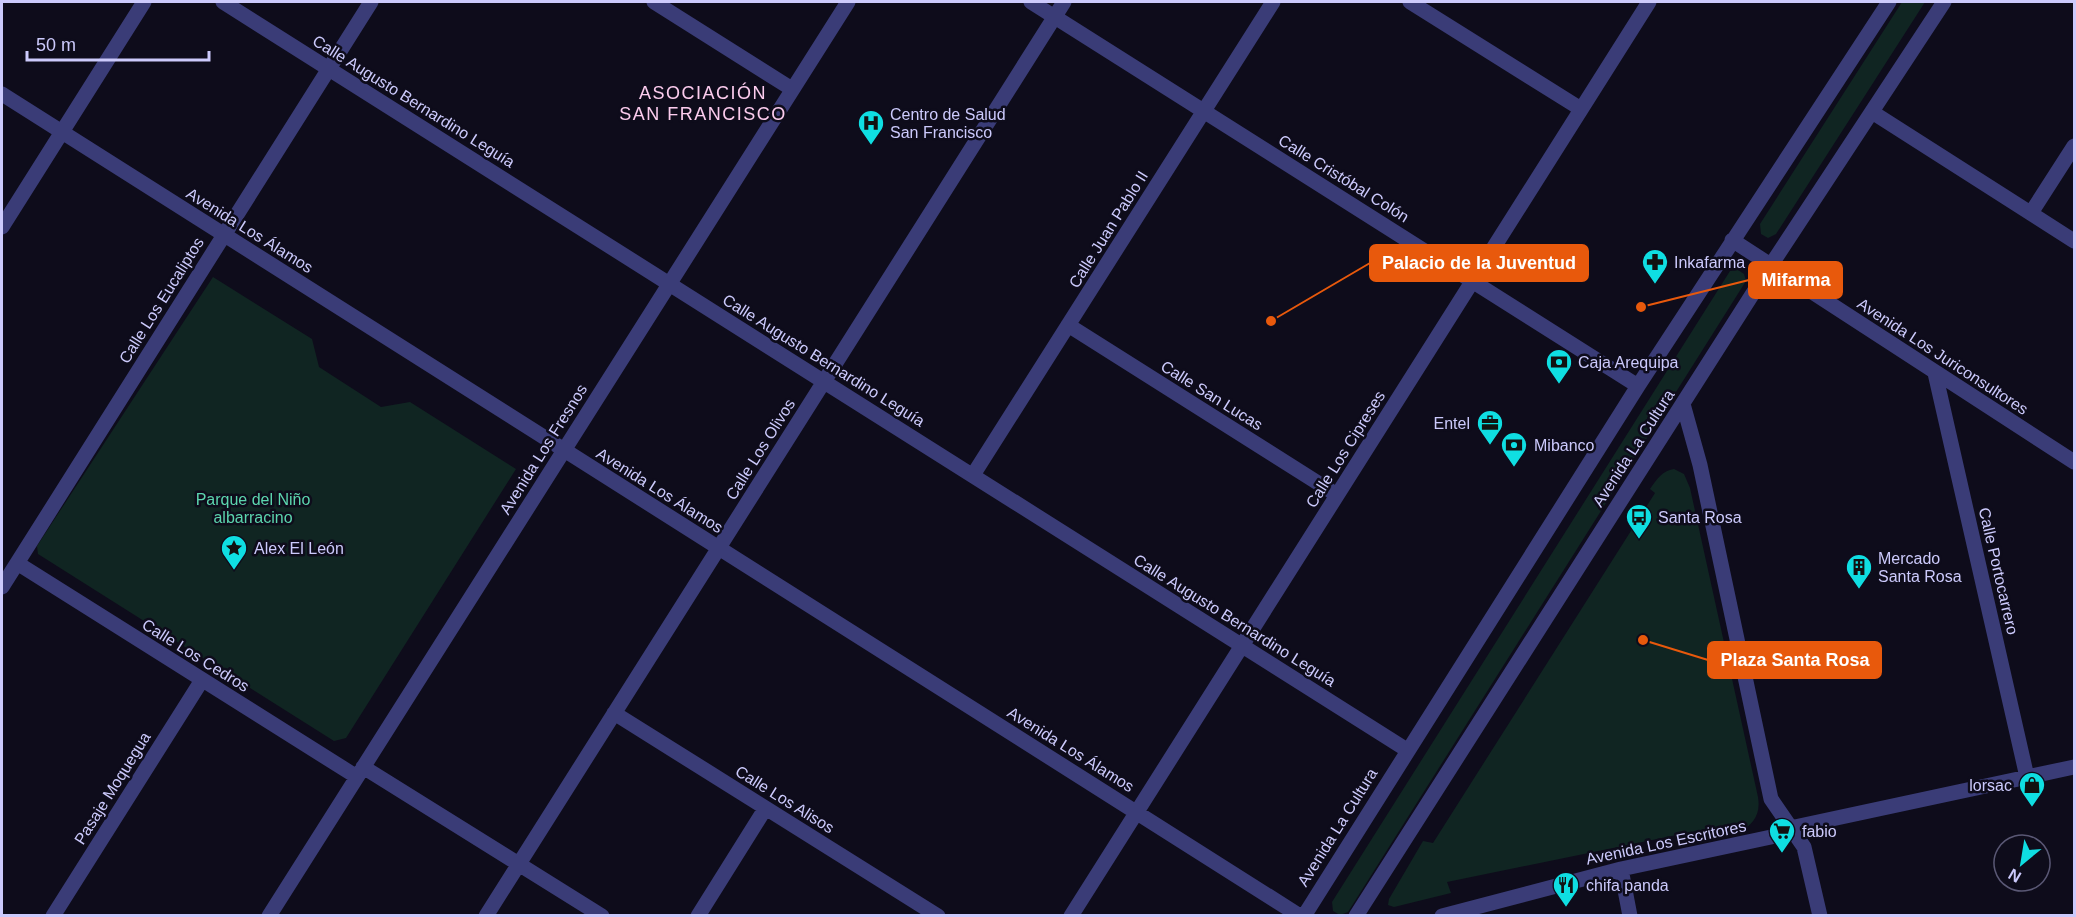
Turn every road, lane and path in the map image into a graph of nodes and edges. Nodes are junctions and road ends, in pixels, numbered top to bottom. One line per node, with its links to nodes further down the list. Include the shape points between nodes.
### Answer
1 (144, 2): 21 (street)
2 (223, 2): 15 (street, Calle Augusto Bernardino Leguía)
3 (371, 2): 15 (street, Calle Los Eucaliptos)
4 (654, 2): 16 (street)
5 (848, 2): 16 (street, Avenida Los Fresnos)
6 (1030, 2): 14 (street, Calle Cristóbal Colón)
7 (1064, 2): 14 (street, Calle Los Olivos)
8 (1273, 2): 19 (street, Calle Juan Pablo II)
9 (1410, 2): 13 (street)
10 (1649, 2): 18 (street, Calle Los Cipreses)
11 (1944, 2): 20 (street, Avenida La Cultura)
12 (1883, 4): 26 (street, Avenida La Cultura)
13 (1427, 6): 18 (street)
14 (1054, 17): 19 (street, Calle Cristóbal Colón); 33 (street, Calle Los Olivos)
15 (329, 68): 25 (street, Calle Los Eucaliptos); 30 (street, Calle Augusto Bernardino Leguía)
16 (792, 89): 30 (street, Avenida Los Fresnos)
17 (2, 94): 21 (street, Avenida Los Álamos)
18 (1581, 110): 29 (street, Calle Los Cipreses)
19 (1203, 111): 29 (street, Calle Cristóbal Colón); 31 (street, Calle Juan Pablo II)
20 (1872, 112): 23 (street); 28 (street, Avenida La Cultura)
21 (62, 132): 24 (street); 25 (street, Avenida Los Álamos)
22 (2074, 146): 23 (street)
23 (2031, 213): 27 (street)
24 (2, 227)
25 (224, 235): 36 (street, Avenida Los Álamos); 41 (street, Calle Los Eucaliptos)
26 (1732, 240): 28 (street, Avenida Los Juriconsultores); 34 (street, Avenida La Cultura)
27 (2074, 241)
28 (1771, 265): 32 (street, Avenida Los Juriconsultores); 35 (street, Avenida La Cultura)
29 (1473, 281): 34 (street, Calle Cristóbal Colón); 39 (street, Calle Los Cipreses)
30 (669, 283): 33 (street, Calle Augusto Bernardino Leguía); 36 (street, Avenida Los Fresnos)
31 (1068, 325): 38 (street, Calle Juan Pablo II); 39 (street, Calle San Lucas)
32 (1935, 373): 37 (street, Avenida Los Juriconsultores); 49 (street, Calle Portocarrero)
33 (824, 382): 38 (street, Calle Augusto Bernardino Leguía); 40 (street, Calle Los Olivos)
34 (1638, 386): 46 (street, Avenida La Cultura)
35 (1683, 404): 52 (street, via 1700,465 1772,799); 63 (street, Avenida La Cultura)
36 (564, 450): 40 (street, Avenida Los Álamos); 48 (street, Avenida Los Fresnos)
37 (2074, 462)
38 (973, 476): 43 (street, Calle Augusto Bernardino Leguía)
39 (1337, 495): 43 (street, Calle Los Cipreses)
40 (718, 548): 45 (street, Calle Los Olivos); 51 (street, Avenida Los Álamos)
41 (17, 563): 42 (street, Calle Los Eucaliptos); 44 (street, Calle Los Cedros)
42 (4, 580)
43 (1242, 645): 46 (street, Calle Augusto Bernardino Leguía); 51 (street, Calle Los Cipreses)
44 (201, 680): 48 (street, Calle Los Cedros); 55 (street, Pasaje Moquegua)
45 (614, 713): 50 (street, Calle Los Alisos); 53 (street, Calle Los Olivos)
46 (1407, 750): 62 (street, Avenida La Cultura)
47 (2074, 767): 49 (street, Avenida Los Escritores)
48 (360, 772): 53 (street, Calle Los Cedros); 56 (street, Avenida Los Fresnos)
49 (2026, 777): 52 (street, Avenida Los Escritores)
50 (765, 809): 59 (street); 60 (street, Calle Los Alisos)
51 (1137, 812): 61 (street, Calle Los Cipreses); 62 (street, Avenida Los Álamos)
52 (1790, 828): 54 (street, Avenida Los Escritores, via 1771,837); 66 (street, via 1804,847)
53 (519, 863): 57 (street, Calle Los Olivos); 58 (street, Calle Los Cedros)
54 (1621, 869): 64 (street, Avenida Los Escritores); 65 (street)
55 (53, 915)
56 (269, 915)
57 (486, 915)
58 (602, 915)
59 (698, 915)
60 (938, 915)
61 (1071, 915)
62 (1302, 915)
63 (1356, 915)
64 (1442, 915)
65 (1630, 915)
66 (1820, 915)

